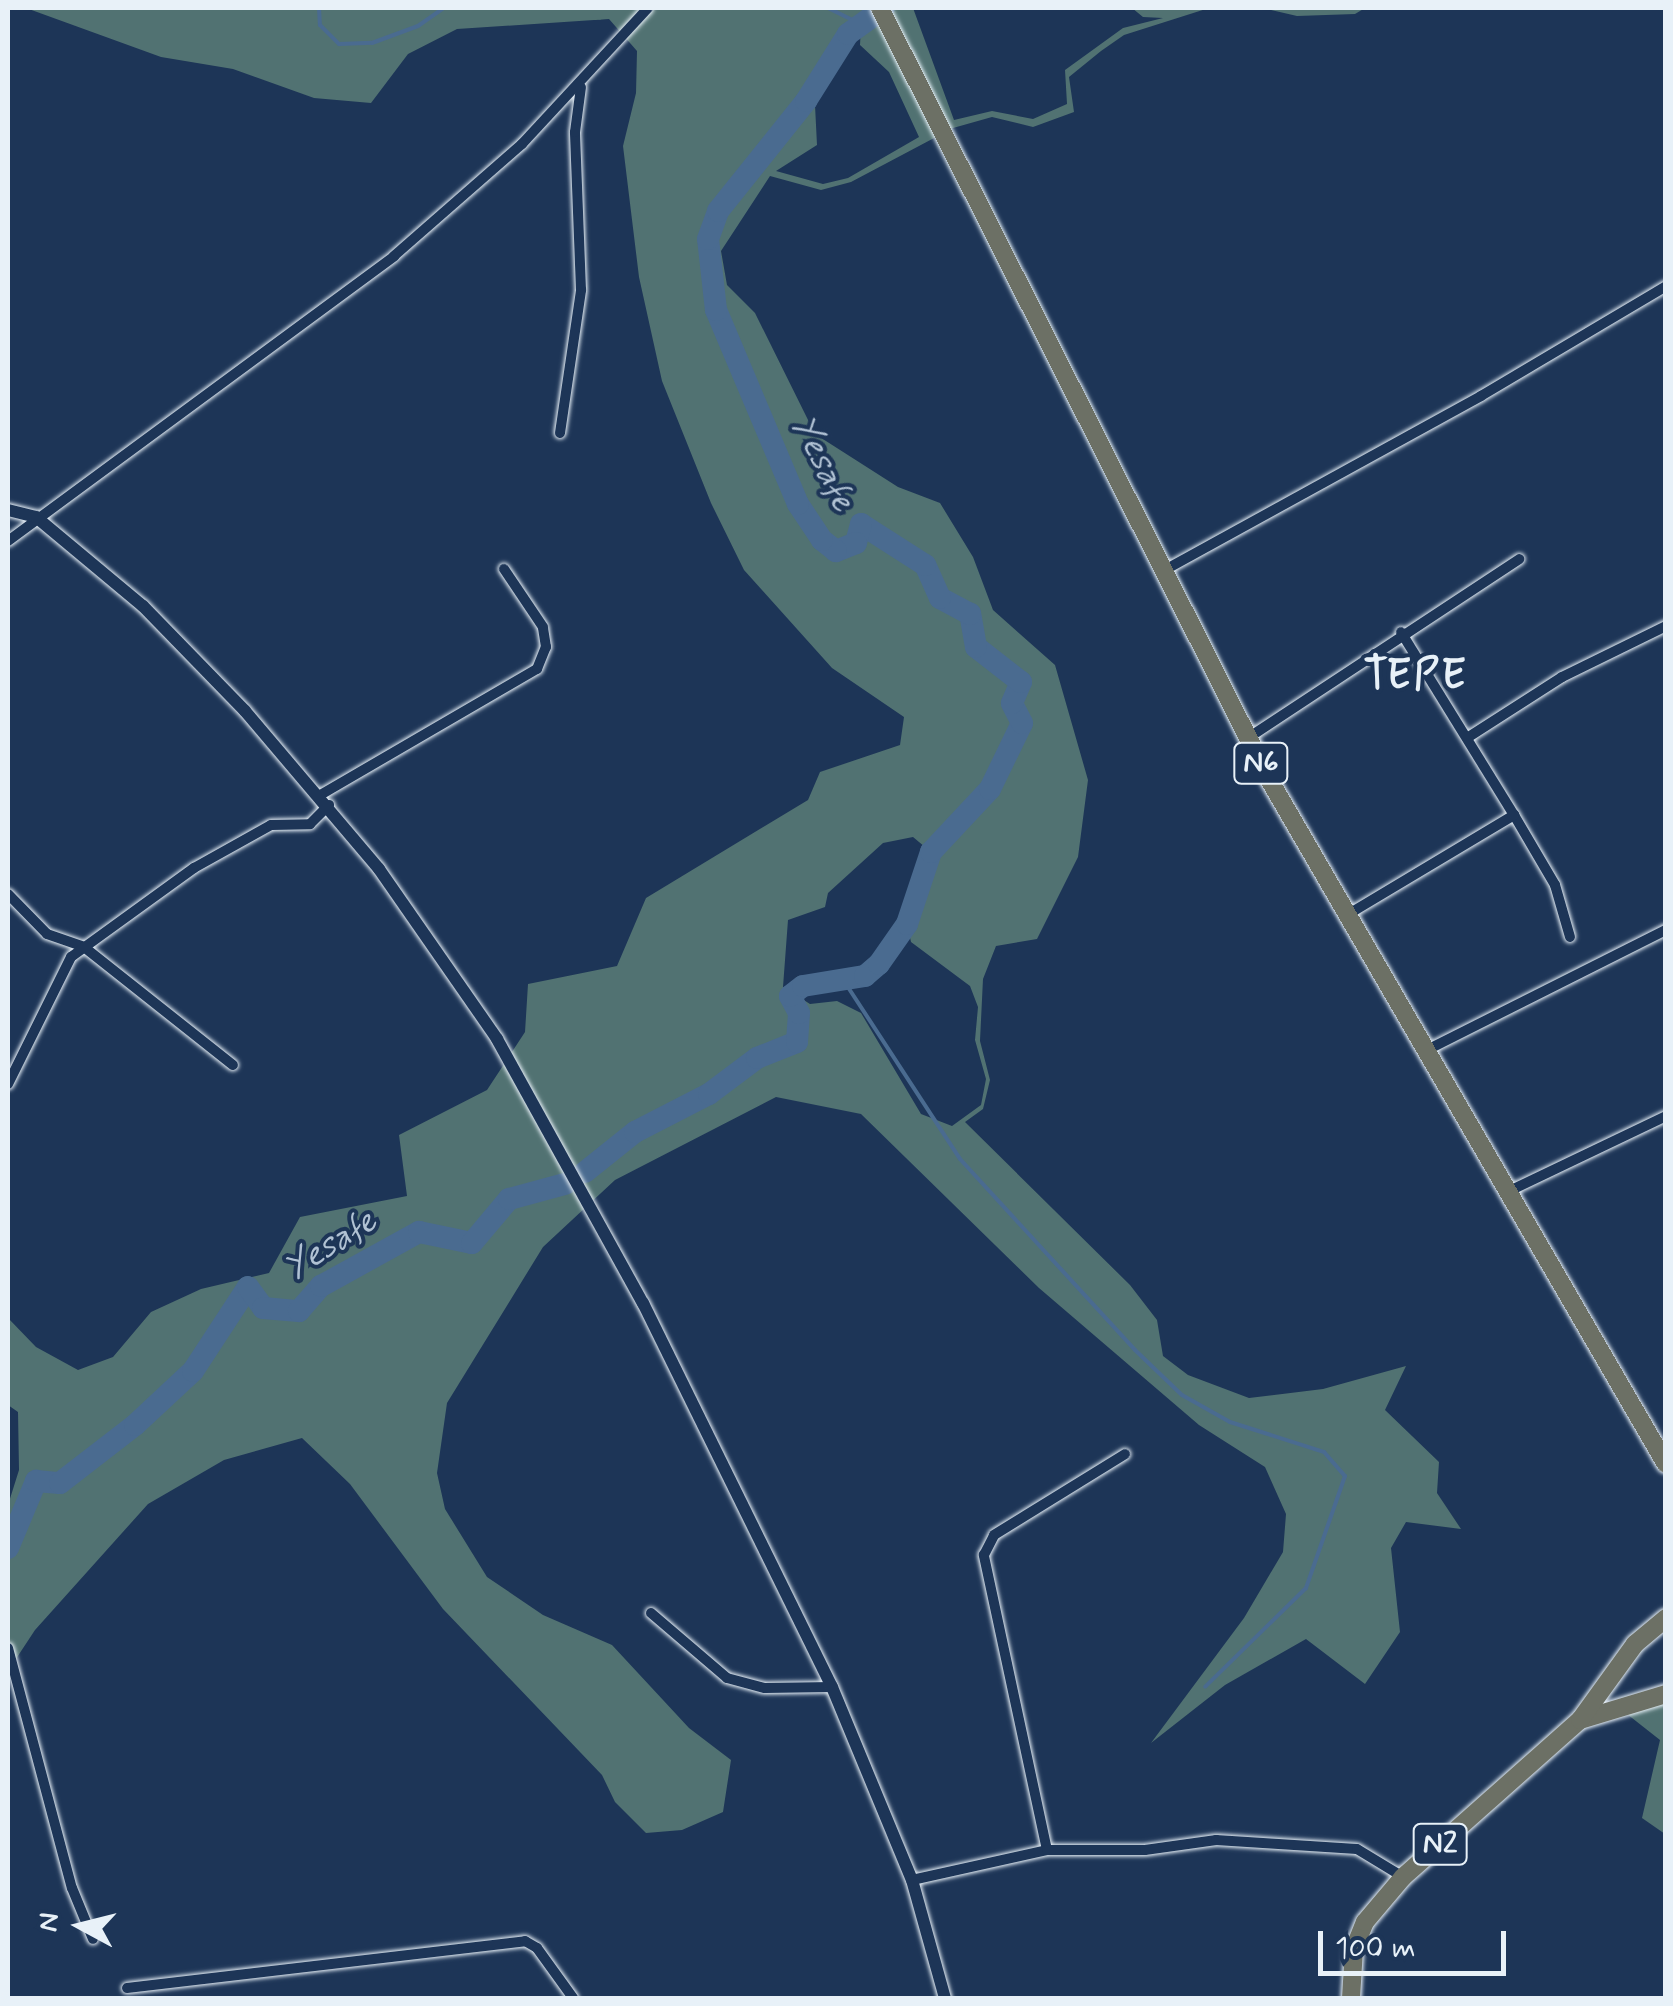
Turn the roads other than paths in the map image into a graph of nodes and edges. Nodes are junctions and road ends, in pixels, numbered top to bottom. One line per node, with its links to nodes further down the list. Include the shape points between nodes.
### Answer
1 (648, 8): 3 (street)
2 (880, 8): 11 (highway, N6)
3 (581, 86): 5 (street, via 575,132 581,290); 7 (street, via 394,256)
4 (1666, 286): 11 (street)
5 (560, 433)
6 (8, 510): 7 (street)
7 (36, 517): 8 (street); 16 (street, via 142,606)
8 (8, 541)
9 (1519, 558): 13 (street)
10 (504, 569): 16 (street, via 543,627 546,647 537,669)
11 (1163, 570): 14 (highway, N6)
12 (1666, 626): 15 (street, via 1562,677)
13 (1401, 632): 14 (street); 15 (street)
14 (1248, 738): 19 (highway, N6)
15 (1467, 738): 17 (street)
16 (326, 800): 22 (street, via 310,824 271,825 194,868); 33 (street, via 497,1040 643,1303)
17 (1514, 815): 19 (street); 21 (street, via 1554,885)
18 (8, 894): 22 (street, via 47,934)
19 (1346, 916): 23 (highway, N6)
20 (1666, 930): 23 (street)
21 (1570, 938)
22 (84, 947): 24 (street); 25 (street, via 71,958)
23 (1423, 1052): 27 (highway, N6)
24 (233, 1065)
25 (8, 1084)
26 (1666, 1116): 27 (street)
27 (1508, 1192): 29 (highway, N6)
28 (1125, 1454): 36 (street, via 994,1535 984,1555)
29 (1663, 1456)
30 (651, 1613): 33 (street, via 726,1678 765,1688)
31 (1666, 1618): 35 (highway, N2, via 1626,1654)
32 (8, 1648): 39 (street, via 72,1888)
33 (832, 1687): 38 (street)
34 (1666, 1694): 35 (highway, N2)
35 (1580, 1720): 37 (highway, N2)
36 (1047, 1850): 37 (street, via 1145,1850 1216,1840 1341,1846); 38 (street)
37 (1404, 1877): 43 (highway, N2, via 1365,1922 1354,1949)
38 (912, 1880): 42 (street)
39 (93, 1939)
40 (127, 1988): 41 (street, via 525,1942 537,1948)
41 (573, 1998)
42 (945, 1998)
43 (1351, 1998)

